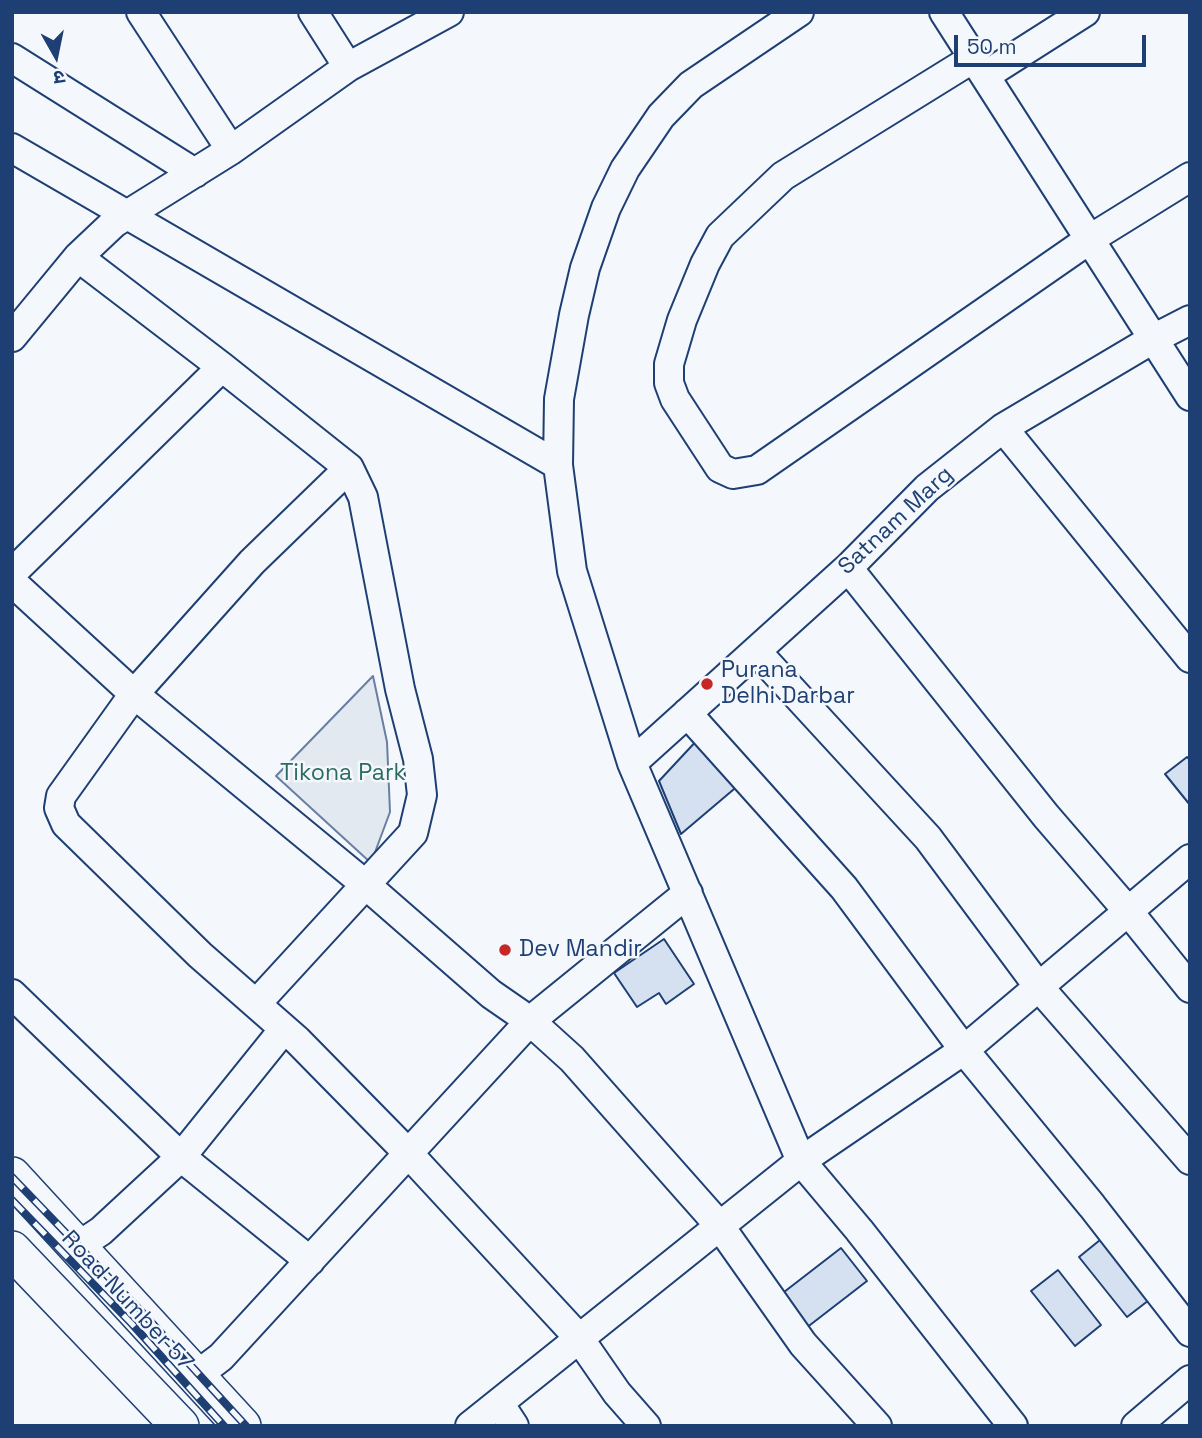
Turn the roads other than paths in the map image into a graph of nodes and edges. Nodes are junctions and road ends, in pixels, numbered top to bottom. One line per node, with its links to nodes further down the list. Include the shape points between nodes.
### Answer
1 (141, 12): 11 (street)
2 (313, 12): 8 (street)
3 (449, 12): 8 (street)
4 (799, 12): 23 (street, via 691,85 661,116 625,169 589,256 574,315 559,399)
5 (944, 12): 9 (street)
6 (1085, 12): 9 (street)
7 (12, 58): 12 (street)
8 (348, 67): 11 (street)
9 (979, 67): 15 (street); 15 (street, via 783,176 720,236 682,320 669,364 668,383 697,434 720,468 733,474 757,470)
10 (12, 148): 14 (street)
11 (231, 150): 12 (street)
12 (195, 173): 14 (street)
13 (1190, 177): 15 (street)
14 (128, 214): 16 (street); 23 (street)
15 (1090, 239): 19 (street)
16 (78, 257): 18 (street); 20 (street)
17 (1190, 320): 19 (street, Satnam Marg)
18 (12, 337)
19 (1153, 339): 21 (street); 22 (street, Satnam Marg)
20 (222, 367): 24 (street); 26 (street)
21 (1190, 396)
22 (1003, 428): 25 (street, Satnam Marg, via 927,488); 29 (street)
23 (558, 465): 32 (street, via 572,571)
24 (349, 468): 30 (street, via 252,562); 34 (street, via 363,498 422,795 413,833)
25 (848, 568): 28 (street, Satnam Marg); 36 (street)
26 (12, 573)
27 (12, 582): 30 (street)
28 (756, 651): 31 (street, Satnam Marg); 37 (street, via 928,838)
29 (1190, 657)
30 (134, 694): 34 (street); 40 (street, via 61,796 59,808 75,833)
31 (687, 713): 32 (street, Satnam Marg); 43 (street, via 844,888)
32 (632, 763): 35 (street)
33 (1190, 859): 36 (street)
34 (366, 885): 40 (street); 41 (street, via 491,994)
35 (688, 893): 41 (street); 47 (street)
36 (1128, 911): 37 (street); 38 (street)
37 (1038, 986): 43 (street); 46 (street)
38 (1190, 988)
39 (12, 994): 45 (street)
40 (256, 1004): 42 (street)
41 (530, 1021): 44 (street); 49 (street, via 572,1059)
42 (284, 1029): 44 (street); 45 (street)
43 (964, 1050): 47 (street); 53 (street)
44 (407, 1152): 52 (street); 54 (street)
45 (181, 1157): 50 (street, via 101,1231); 52 (street)
46 (1190, 1160)
47 (801, 1161): 49 (street); 63 (street)
48 (12, 1176): 50 (main road, Road Number 57)
49 (719, 1225): 54 (street); 62 (street, via 803,1344)
50 (77, 1247): 55 (main road, Road Number 57)
51 (12, 1250): 58 (main road)
52 (310, 1261): 55 (street, via 221,1356)
53 (1190, 1332)
54 (579, 1338): 57 (street); 61 (street)
55 (196, 1376): 59 (main road, Road Number 57)
56 (1190, 1380): 64 (street)
57 (506, 1414): 60 (street)
58 (180, 1426)
59 (242, 1426)
60 (470, 1426)
61 (646, 1426)
62 (877, 1426)
63 (1013, 1426)
64 (1136, 1426)

